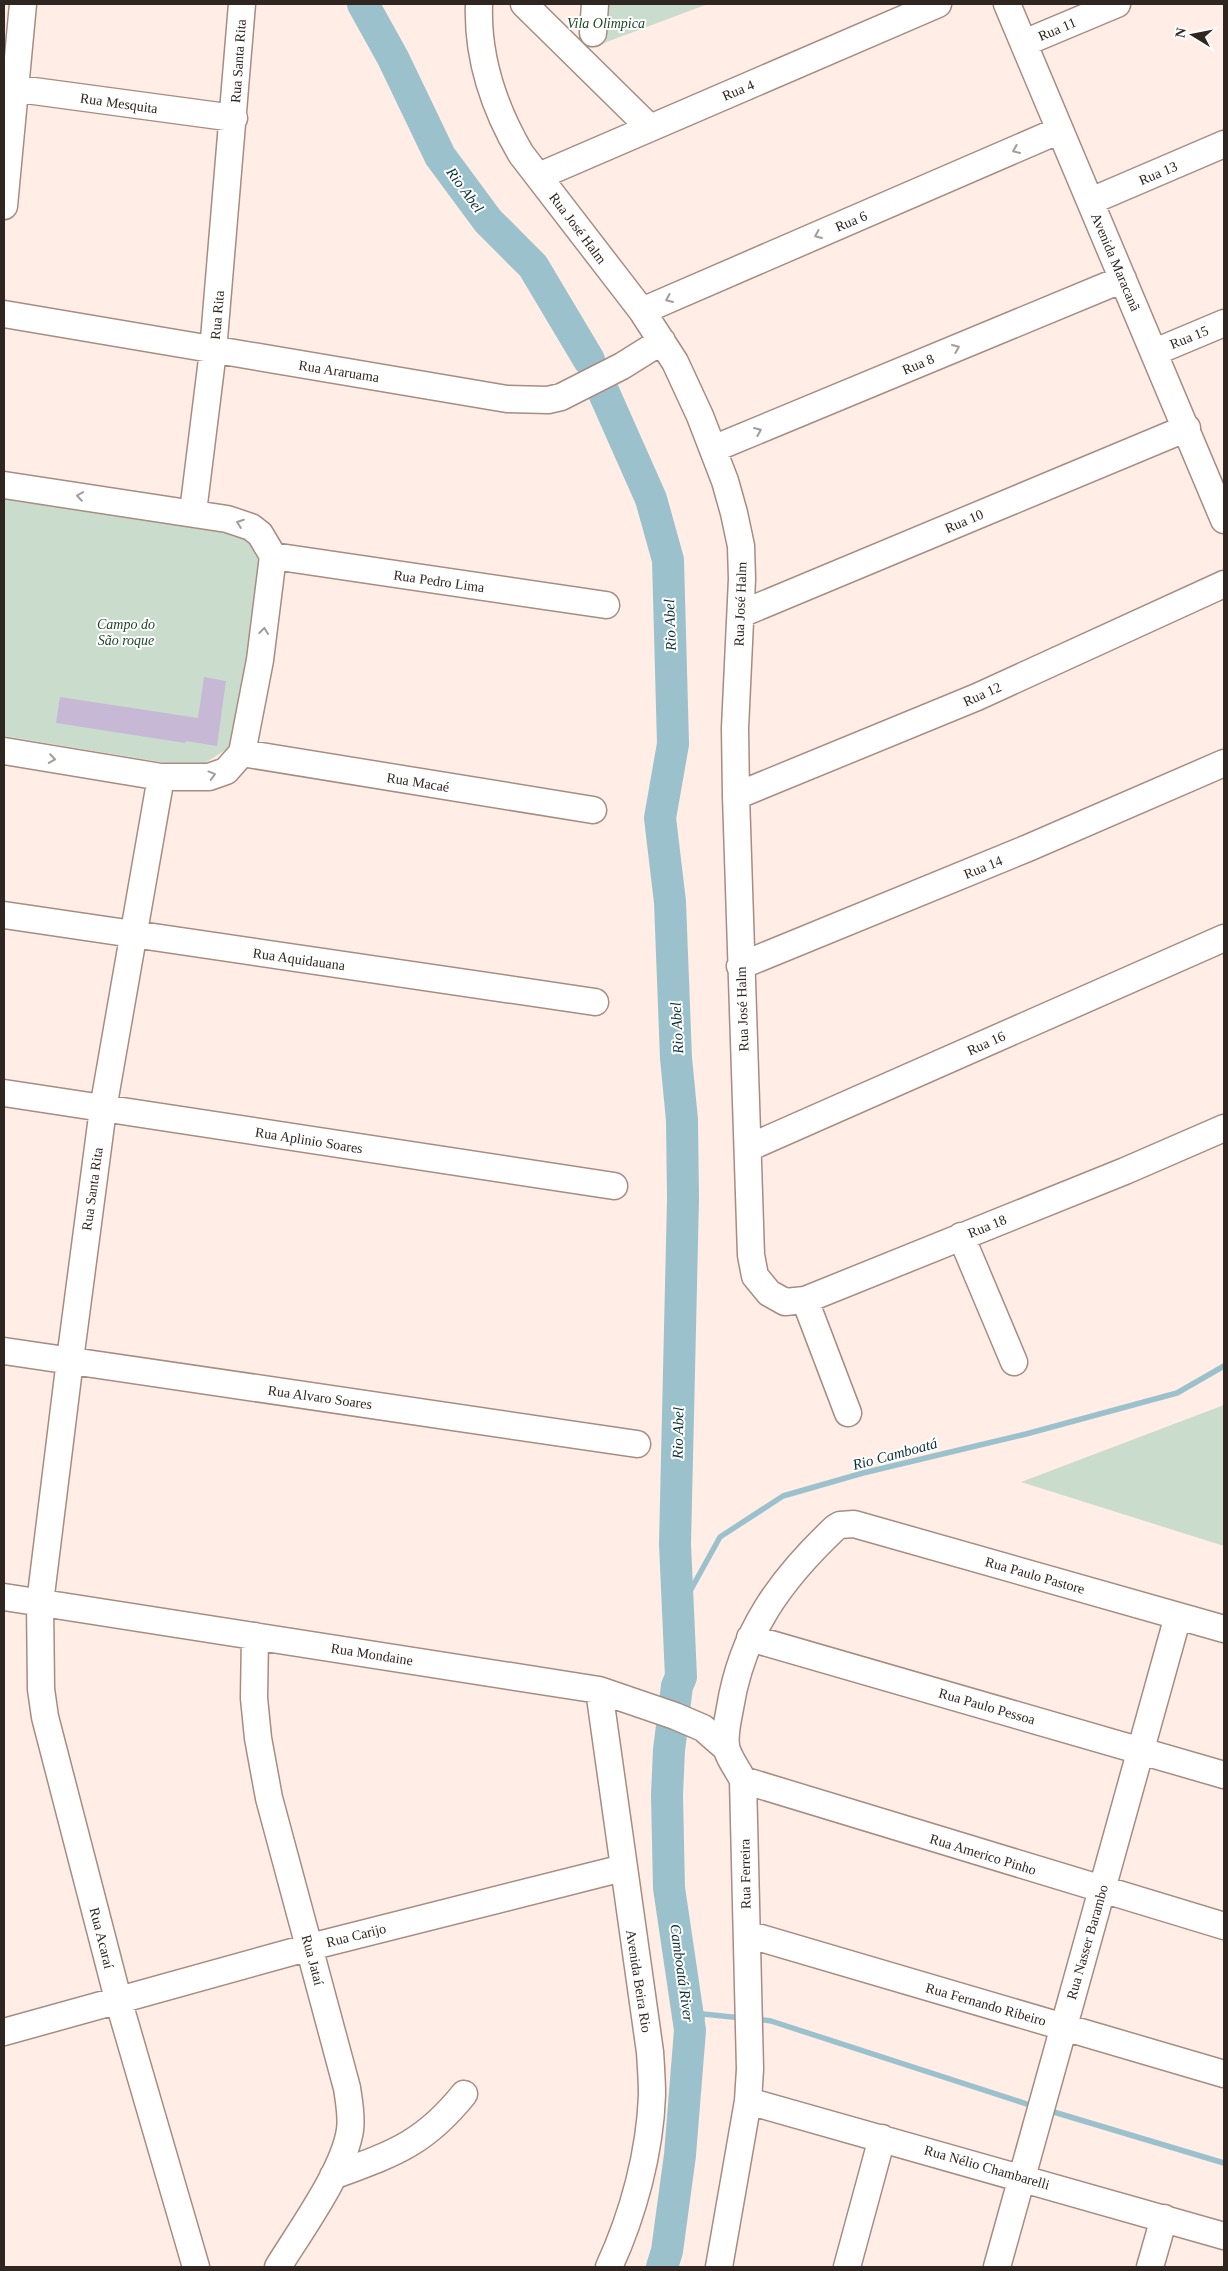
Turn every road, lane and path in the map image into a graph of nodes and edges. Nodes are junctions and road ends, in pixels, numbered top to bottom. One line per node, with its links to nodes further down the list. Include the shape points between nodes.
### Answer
1 (23, 4): 11 (street)
2 (242, 4): 12 (street, Rua Santa Rita)
3 (479, 4): 16 (street, Rua José Halm, via 478,24 492,96 521,154)
4 (524, 4): 13 (street)
5 (595, 4): 9 (street)
6 (938, 4): 13 (street, Rua 4)
7 (1008, 4): 10 (street, Avenida Maracanã)
8 (1117, 4): 10 (street, Rua 11)
9 (593, 32)
10 (1024, 43): 14 (street, Avenida Maracanã)
11 (10, 87): 12 (street, Rua Mesquita); 18 (street)
12 (234, 118): 24 (street, Rua Rita)
13 (650, 128): 16 (street, Rua 4)
14 (1060, 130): 17 (street, Avenida Maracanã); 20 (street, Rua 6, one-way to 20)
15 (1224, 144): 17 (street, Rua 13)
16 (539, 176): 20 (street, Rua José Halm)
17 (1091, 201): 19 (street, Avenida Maracanã)
18 (4, 206)
19 (1123, 279): 25 (street, Avenida Maracanã); 27 (street, Rua 8, one-way to 19)
20 (642, 311): 23 (street, Rua José Halm)
21 (4, 314): 24 (street, Rua Araruama)
22 (1224, 323): 25 (street, Rua 15)
23 (662, 341): 24 (street, Rua Araruama, via 622,366 561,397 548,400 507,398); 27 (street, Rua José Halm, via 688,388)
24 (214, 350): 29 (street, Rua Rita)
25 (1154, 352): 26 (street, Avenida Maracanã)
26 (1187, 428): 30 (street, Avenida Maracanã); 34 (street, Rua 10)
27 (713, 450): 34 (street, Rua José Halm, via 734,513 741,546)
28 (4, 485): 29 (street, one-way to 28)
29 (193, 512): 31 (street, one-way to 29, via 260,534 251,527 227,518)
30 (1224, 520)
31 (273, 556): 33 (street, Rua Pedro Lima); 36 (street, one-way to 31, via 260,660)
32 (1224, 584): 39 (street, Rua 12, via 977,697)
33 (606, 605)
34 (741, 614): 39 (street, Rua José Halm, via 735,728)
35 (4, 751): 38 (street, one-way to 38)
36 (242, 753): 38 (street, one-way to 36, via 208,777 226,771); 40 (street, Rua Macaé)
37 (1224, 763): 44 (street, Rua 14, via 1028,848)
38 (161, 777): 42 (street, Rua Santa Rita)
39 (736, 796): 44 (street, Rua José Halm)
40 (594, 810)
41 (4, 915): 42 (street, Rua Aquidauana)
42 (134, 934): 45 (street, Rua Aquidauana); 47 (street, Rua Santa Rita)
43 (1224, 938): 49 (street, Rua 16)
44 (740, 966): 49 (street, Rua José Halm)
45 (595, 1002)
46 (4, 1093): 47 (street, Rua Aplinio Soares)
47 (103, 1109): 50 (street, Rua Aplinio Soares); 55 (street, Rua Santa Rita)
48 (1224, 1128): 51 (street, Rua 18)
49 (748, 1148): 52 (street, Rua José Halm)
50 (614, 1186)
51 (961, 1236): 53 (street, Rua 18); 56 (street)
52 (755, 1276): 53 (street, Rua 18, via 768,1293 785,1302)
53 (805, 1300): 57 (street)
54 (4, 1351): 55 (street, Rua Alvaro Soares)
55 (70, 1360): 58 (street, Rua Alvaro Soares); 60 (street, Rua Santa Rita)
56 (1014, 1362)
57 (848, 1413)
58 (637, 1444)
59 (4, 1598): 60 (street, Rua Mondaine)
60 (40, 1603): 63 (street, Rua Mondaine); 75 (street, Rua Acaraí, via 41,1689 45,1717)
61 (1178, 1616): 62 (street, Rua Paulo Pastore); 64 (street, Rua Paulo Pastore, via 868,1527 846,1524 835,1528 805,1556 773,1598); 67 (street, Rua Nasser Barambo)
62 (1224, 1629)
63 (255, 1636): 65 (street, Rua Mondaine); 74 (street, Rua Jataí, via 254,1698 258,1738 270,1798)
64 (750, 1638): 66 (street, via 732,1698); 67 (street, Rua Paulo Pessoa)
65 (599, 1690): 66 (street, Rua Mondaine, via 703,1728); 70 (street, Avenida Beira Rio)
66 (726, 1748): 69 (street, Rua Ferreira)
67 (1141, 1750): 68 (street, Rua Paulo Pessoa); 71 (street, Rua Nasser Barambo)
68 (1224, 1775)
69 (743, 1780): 71 (street, Rua Americo Pinho); 73 (street, Rua Ferreira)
70 (623, 1868): 74 (street, Rua Carijo); 88 (street, Avenida Beira Rio, via 650,2052 652,2095 648,2136 629,2216)
71 (1102, 1890): 72 (street, Rua Americo Pinho); 76 (street, Rua Nasser Barambo)
72 (1224, 1926)
73 (746, 1934): 76 (street, Rua Fernando Ribeiro); 80 (street, Rua Ferreira, via 750,2043)
74 (310, 1947): 75 (street, Rua Carijo); 82 (street, Rua Jataí, via 351,2112 344,2154)
75 (118, 1999): 77 (street, Rua Carijo); 86 (street, Rua Acaraí)
76 (1064, 2026): 78 (street, Rua Fernando Ribeiro); 83 (street, Rua Nasser Barambo)
77 (4, 2032)
78 (1224, 2074)
79 (464, 2094): 82 (street, via 446,2117 424,2136 401,2150)
80 (748, 2100): 81 (street, Rua Nélio Chambarelli); 89 (street, Rua Ferreira)
81 (882, 2138): 83 (street, Rua Nélio Chambarelli); 90 (street)
82 (334, 2176): 87 (street, Rua Jataí)
83 (1022, 2177): 84 (street, Rua Nélio Chambarelli); 91 (street, Rua Nasser Barambo)
84 (1164, 2218): 85 (street, Rua Nélio Chambarelli); 92 (street)
85 (1224, 2236)
86 (196, 2267)
87 (278, 2267)
88 (608, 2267)
89 (719, 2267)
90 (847, 2267)
91 (997, 2267)
92 (1150, 2267)

